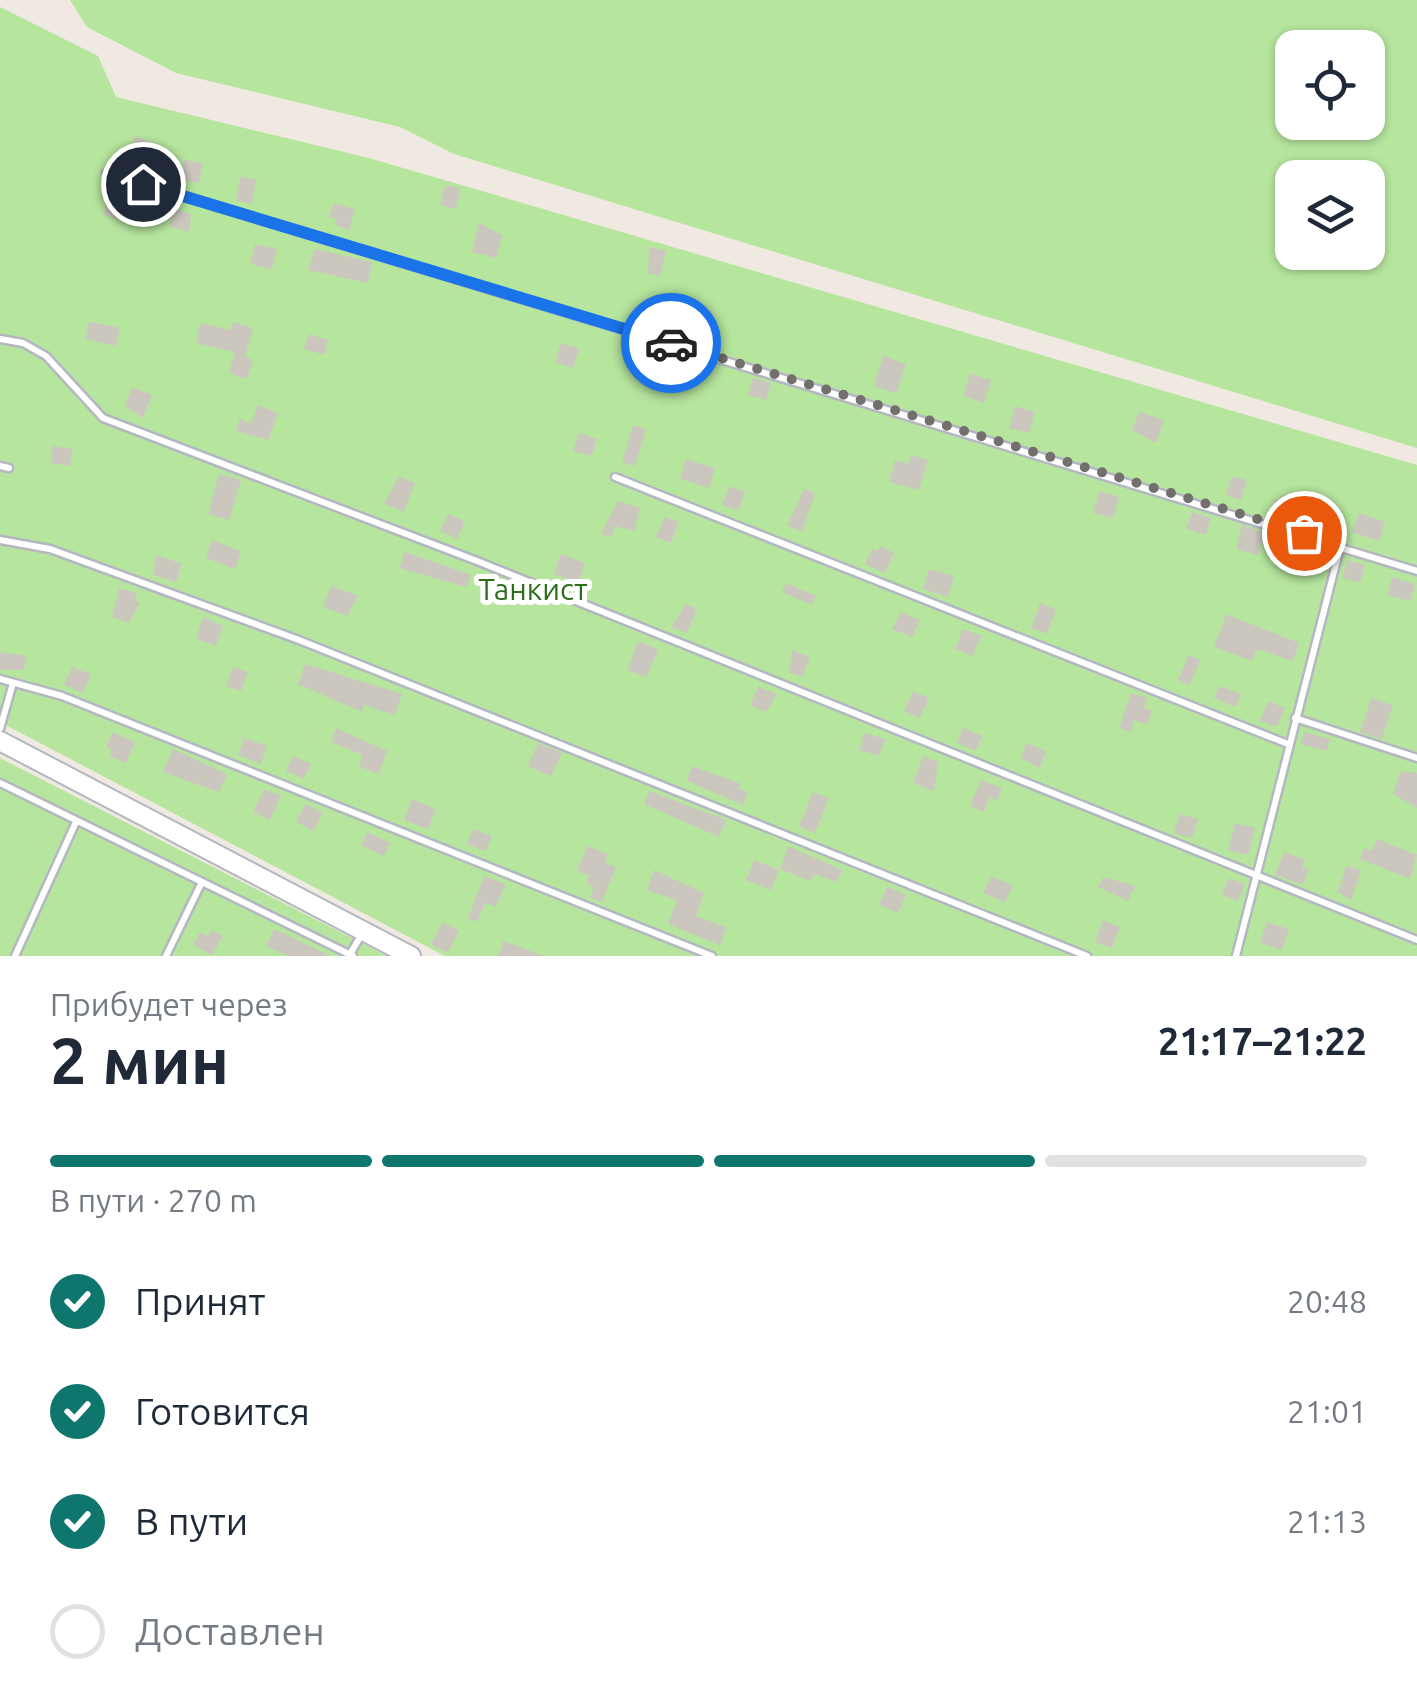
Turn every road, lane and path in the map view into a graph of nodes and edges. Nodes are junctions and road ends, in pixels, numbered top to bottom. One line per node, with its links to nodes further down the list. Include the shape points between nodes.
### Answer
1 (106, 173): 5 (lane)
2 (0, 339): 16 (lane, via 46,356 103,418 478,561)
3 (615, 477): 12 (lane)
4 (0, 540): 25 (lane, via 50,549 299,640)
5 (1341, 544): 6 (lane); 9 (lane)
6 (1417, 571)
7 (0, 679): 8 (lane)
8 (13, 683): 10 (lane); 24 (lane, via 62,696)
9 (1296, 718): 12 (lane); 13 (lane)
10 (0, 729)
11 (0, 741): 18 (street)
12 (1288, 744): 16 (lane)
13 (1417, 758)
14 (0, 783): 15 (lane)
15 (76, 822): 17 (lane); 21 (lane)
16 (1256, 876): 19 (lane); 26 (lane)
17 (201, 884): 20 (lane); 22 (lane)
18 (364, 932): 20 (lane); 23 (street)
19 (1417, 940)
20 (350, 955)
21 (14, 956)
22 (166, 956)
23 (411, 956)
24 (712, 956)
25 (1087, 956)
26 (1236, 956)

